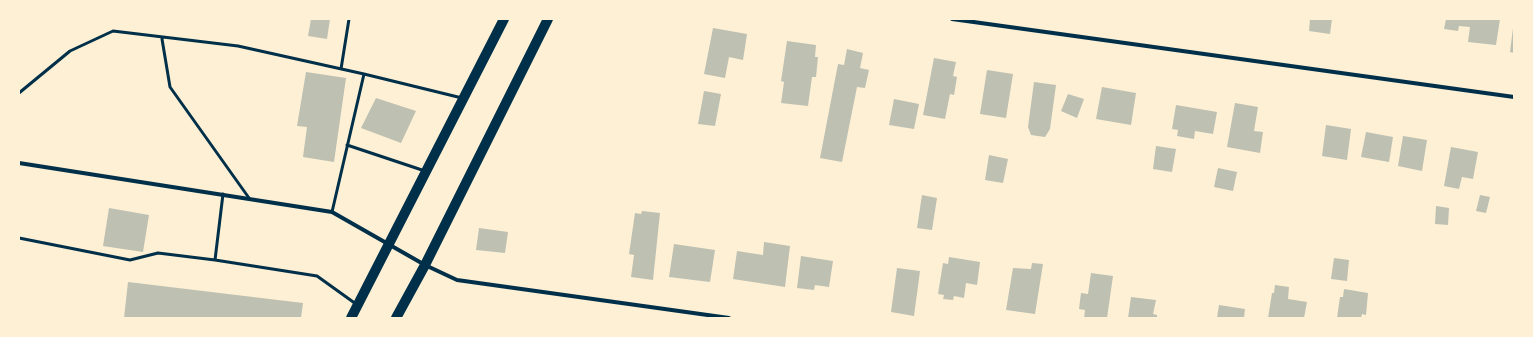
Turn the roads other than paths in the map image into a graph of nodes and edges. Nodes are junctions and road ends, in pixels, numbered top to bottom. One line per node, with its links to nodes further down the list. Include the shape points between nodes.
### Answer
1 (349, 19): 6 (lane)
2 (504, 19): 10 (main road)
3 (548, 19): 20 (main road)
4 (952, 19): 9 (street)
5 (162, 38): 6 (lane, via 238,46); 8 (lane, via 113,31 70,51); 15 (lane, via 170,87)
6 (341, 69): 7 (lane)
7 (364, 74): 10 (lane); 11 (lane)
8 (19, 94)
9 (1514, 97)
10 (464, 98): 13 (main road)
11 (347, 144): 13 (lane); 16 (lane)
12 (19, 163): 14 (street)
13 (426, 172): 18 (main road)
14 (223, 194): 15 (street); 19 (lane)
15 (249, 198): 16 (street)
16 (332, 212): 18 (street)
17 (19, 238): 19 (lane, via 130,260 158,253)
18 (390, 244): 20 (street); 21 (main road)
19 (215, 260): 21 (lane, via 317,276)
20 (425, 265): 23 (main road); 24 (street, via 457,280)
21 (358, 306): 22 (main road)
22 (351, 318)
23 (396, 318)
24 (729, 318)

